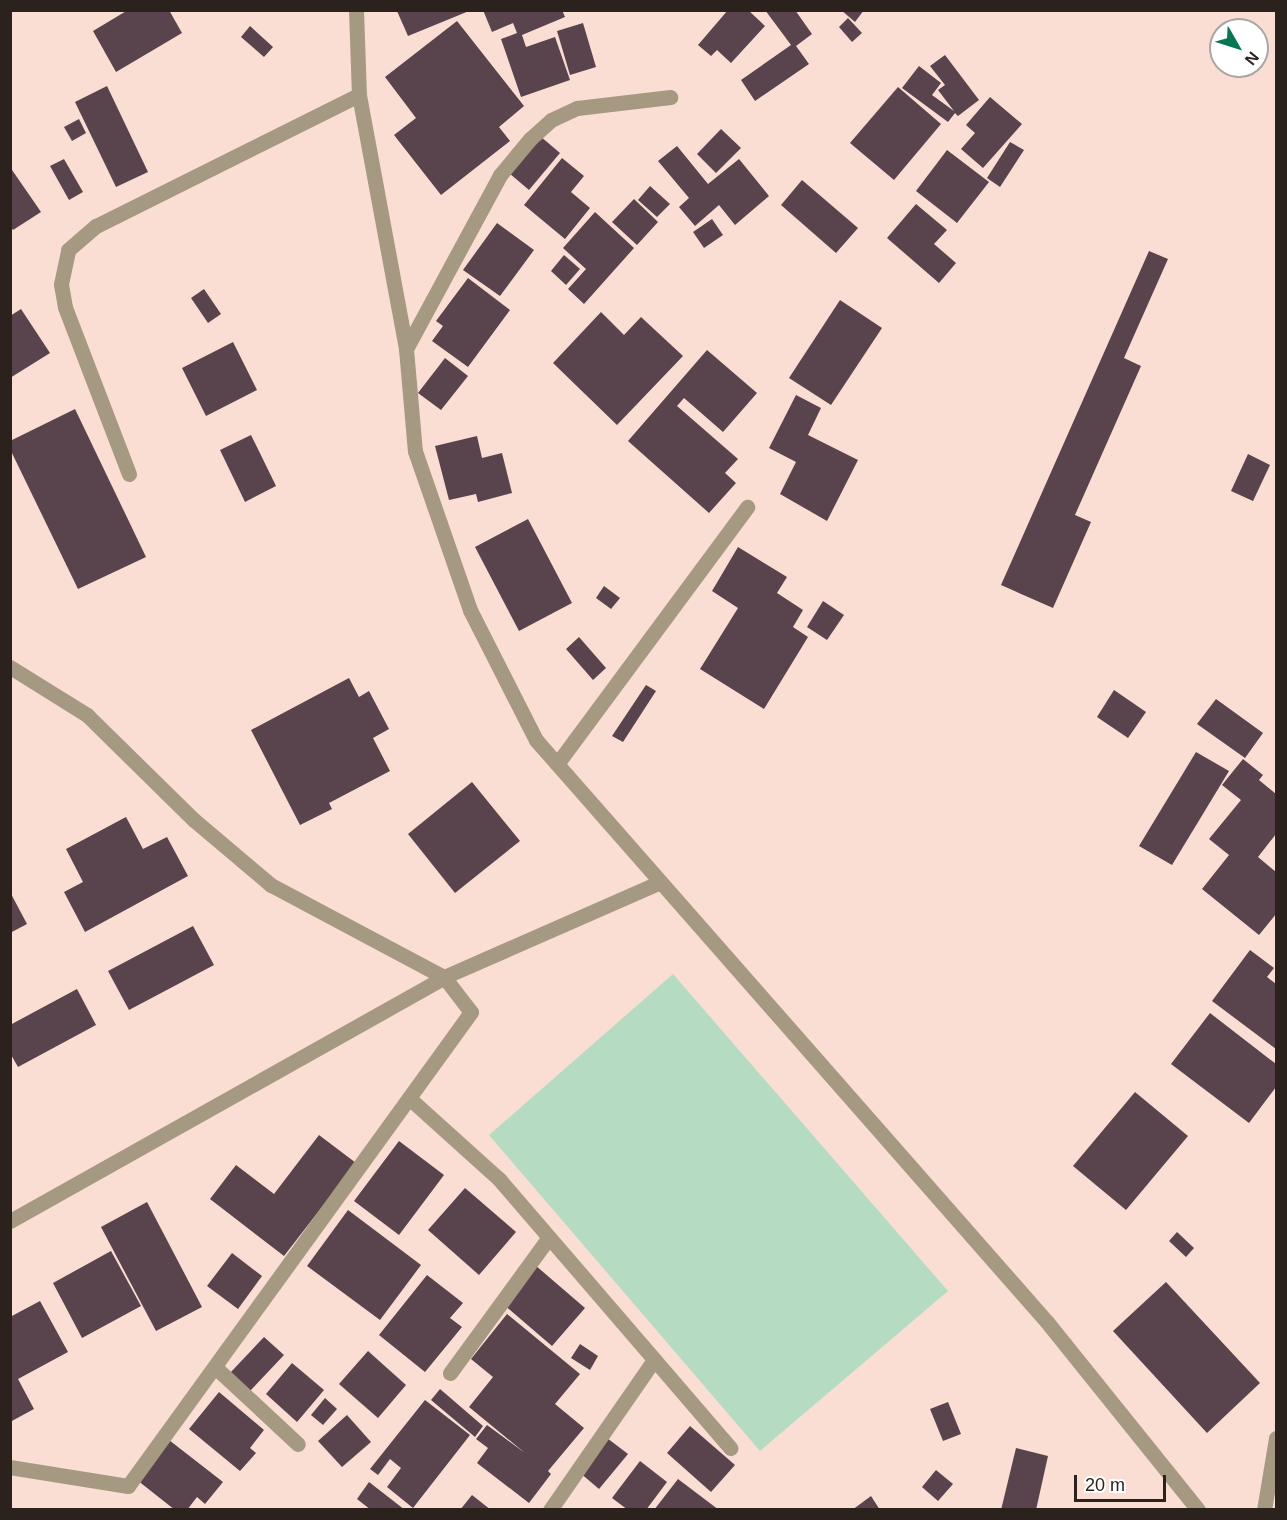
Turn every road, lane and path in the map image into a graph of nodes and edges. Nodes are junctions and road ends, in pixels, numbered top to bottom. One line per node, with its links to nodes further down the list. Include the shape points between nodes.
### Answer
1 (356, 10): 2 (street)
2 (359, 95): 4 (street); 5 (street, via 96,226 68,250 62,284 66,307)
3 (670, 97): 4 (street, via 577,108 551,120 530,139 500,175)
4 (406, 349): 8 (street, via 415,451 471,610 536,740)
5 (129, 474)
6 (747, 507): 8 (street)
7 (10, 667): 10 (street, via 87,715 194,820 271,885)
8 (556, 764): 9 (street)
9 (660, 882): 10 (street); 22 (street, via 1047,1322)
10 (444, 977): 11 (street, via 471,1012); 12 (street)
11 (409, 1098): 13 (street, via 499,1179); 15 (street)
12 (10, 1221)
13 (549, 1237): 14 (street); 16 (street)
14 (654, 1360): 19 (street); 21 (street)
15 (215, 1367): 18 (street); 20 (street, via 128,1486)
16 (450, 1373)
17 (1276, 1438): 23 (street)
18 (298, 1444)
19 (730, 1448)
20 (10, 1467)
21 (550, 1509)
22 (1198, 1509)
23 (1264, 1509)

